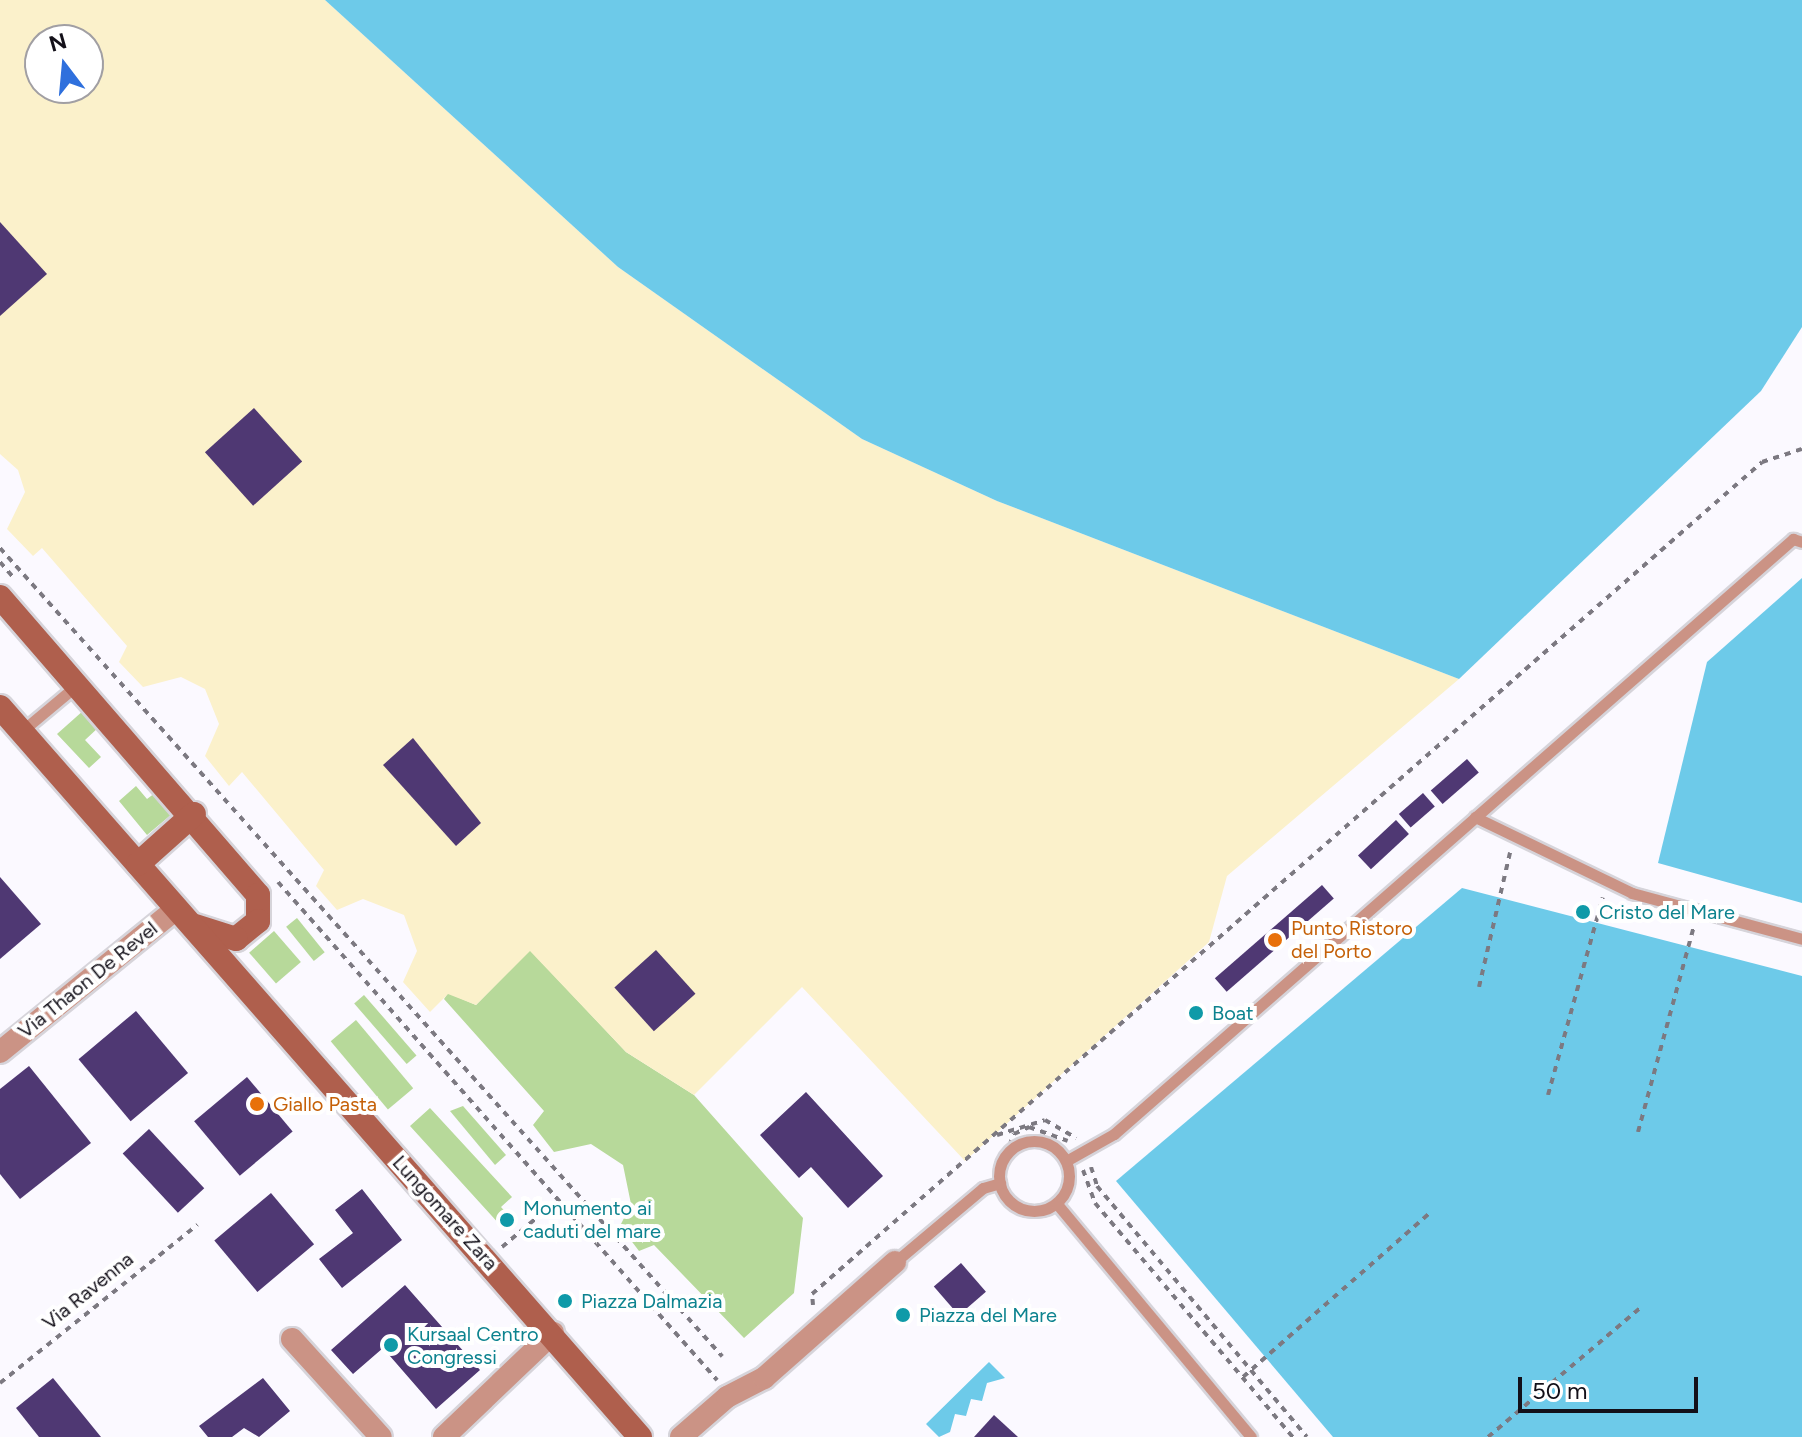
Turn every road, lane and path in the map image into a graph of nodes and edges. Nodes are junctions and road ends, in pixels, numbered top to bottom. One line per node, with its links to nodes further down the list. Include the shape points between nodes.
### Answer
1 (1802, 449): 22 (path, via 1762,462)
2 (1802, 542): 9 (lane, via 1793,539)
3 (0, 548): 36 (path)
4 (0, 597): 5 (street)
5 (77, 685): 7 (lane); 8 (street)
6 (0, 707): 7 (street, Lungomare Zara)
7 (22, 731): 11 (street, Lungomare Zara)
8 (194, 814): 11 (street); 14 (street, via 258,895 258,921)
9 (1475, 817): 10 (lane); 23 (lane)
10 (1514, 836): 12 (lane); 17 (path)
11 (138, 864): 13 (street, Lungomare Zara)
12 (1608, 882): 15 (lane); 20 (path)
13 (182, 914): 14 (street, Lungomare Zara, via 205,935); 18 (street, Lungomare Zara); 19 (street, Via Thaon De Revel)
14 (236, 939): 18 (street, Lungomare Zara)
15 (1802, 939)
16 (1688, 947): 21 (path)
17 (1479, 987)
18 (248, 989): 30 (street, Lungomare Zara)
19 (0, 1052)
20 (1548, 1095)
21 (1638, 1132)
22 (988, 1140): 23 (path, via 1045,1120 1067,1130); 32 (path, via 812,1294)
23 (1081, 1154): 24 (path, via 1049,1129 1029,1127 1014,1134); 25 (lane); 37 (path, via 1097,1186); 38 (path, via 1095,1203)
24 (1005, 1157): 25 (lane, via 1032,1141 1054,1147); 26 (lane)
25 (1066, 1161): 27 (lane, via 1068,1185)
26 (1000, 1183): 27 (lane, via 1025,1210); 31 (lane, via 983,1188)
27 (1057, 1204): 45 (lane)
28 (1431, 1212): 37 (path)
29 (197, 1225): 40 (path, Via Ravenna)
30 (487, 1261): 34 (street, Lungomare Zara); 39 (path, via 559,1199)
31 (895, 1262): 44 (street, via 764,1378 721,1402)
32 (813, 1305)
33 (1640, 1308): 48 (path)
34 (553, 1333): 42 (street); 43 (street, Lungomare Zara)
35 (292, 1339): 41 (street)
36 (722, 1356)
37 (1250, 1371): 38 (path); 47 (path)
38 (1242, 1377): 46 (path)
39 (716, 1379)
40 (0, 1383)
41 (381, 1437)
42 (444, 1437)
43 (640, 1437)
44 (681, 1437)
45 (1251, 1437)
46 (1293, 1437)
47 (1307, 1437)
48 (1488, 1437)

